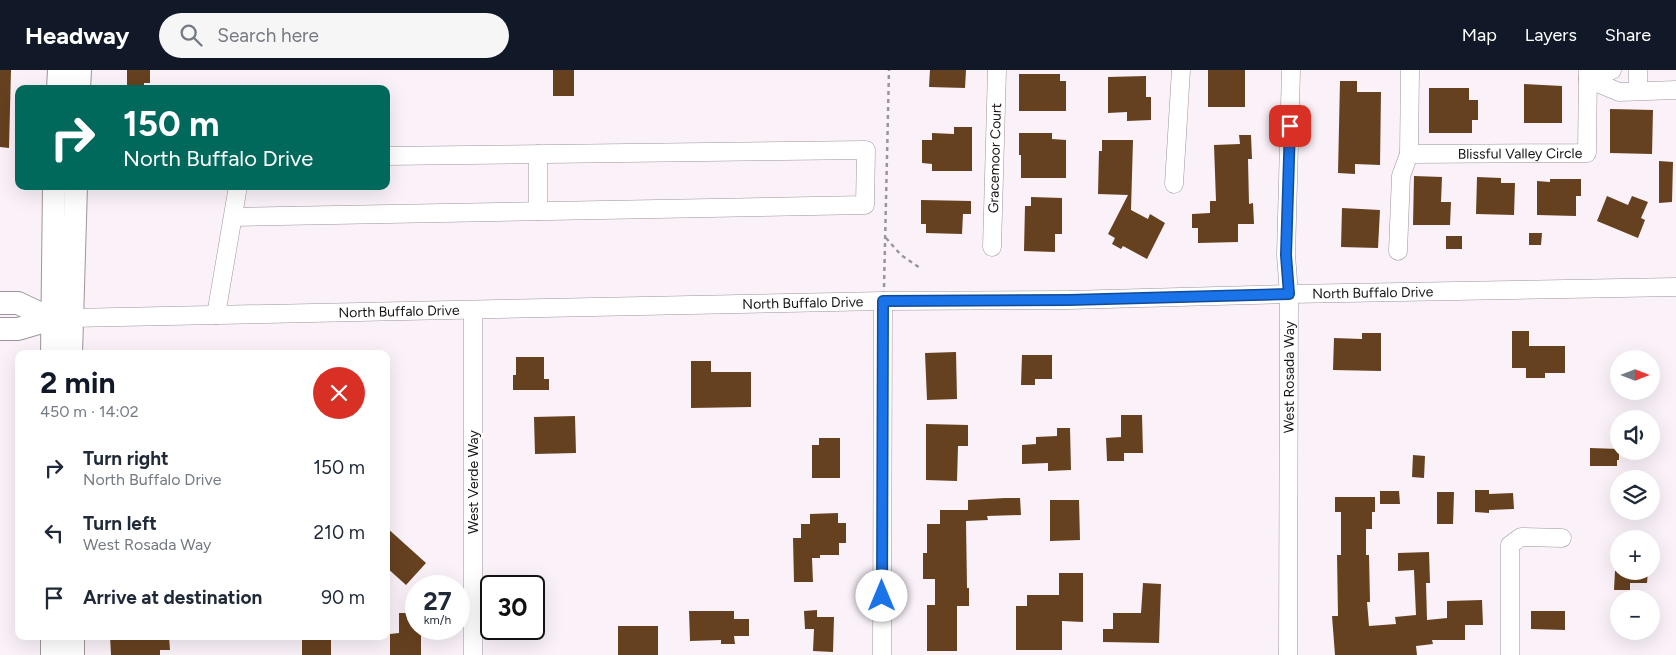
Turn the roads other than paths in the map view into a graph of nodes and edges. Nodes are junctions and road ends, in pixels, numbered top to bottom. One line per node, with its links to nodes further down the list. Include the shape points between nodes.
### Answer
1 (59, 70): 10 (main road)
2 (80, 70): 11 (main road)
3 (997, 70): 23 (street, Gracemoor Court)
4 (1181, 70): 17 (street)
5 (1291, 70): 26 (street, West Rosada Way, via 1286,255)
6 (1410, 70): 15 (street)
7 (1612, 70): 9 (street)
8 (1638, 70): 12 (street)
9 (1588, 75): 12 (street, via 1619,92); 15 (street, Blissful Valley Circle, via 1587,153)
10 (58, 85)
11 (79, 85)
12 (1638, 90): 13 (street)
13 (1676, 90)
14 (538, 154): 16 (street); 21 (street); 21 (street, via 866,150 865,204)
15 (1409, 154): 24 (street, via 1401,176)
16 (390, 156)
17 (1174, 184)
18 (54, 190): 31 (main road)
19 (76, 190): 31 (main road)
20 (237, 190): 22 (street)
21 (538, 211): 22 (street)
22 (234, 217): 30 (street)
23 (992, 247)
24 (1398, 251)
25 (1676, 287): 26 (street, North Buffalo Drive)
26 (1289, 294): 27 (street, North Buffalo Drive); 42 (street, West Rosada Way)
27 (883, 301): 29 (street, North Buffalo Drive); 41 (street)
28 (0, 303): 31 (main road, North Buffalo Drive, via 18,303)
29 (473, 310): 30 (street, North Buffalo Drive); 40 (street, West Verde Way)
30 (216, 314): 31 (street, North Buffalo Drive)
31 (62, 319): 32 (main road, North Buffalo Drive, via 18,329); 33 (main road); 34 (main road)
32 (0, 329)
33 (53, 350)
34 (70, 350)
35 (1562, 538): 43 (street, via 1522,537 1510,545)
36 (52, 640): 38 (main road)
37 (73, 640): 39 (main road)
38 (52, 655)
39 (73, 655)
40 (473, 655)
41 (882, 655)
42 (1288, 655)
43 (1510, 655)

